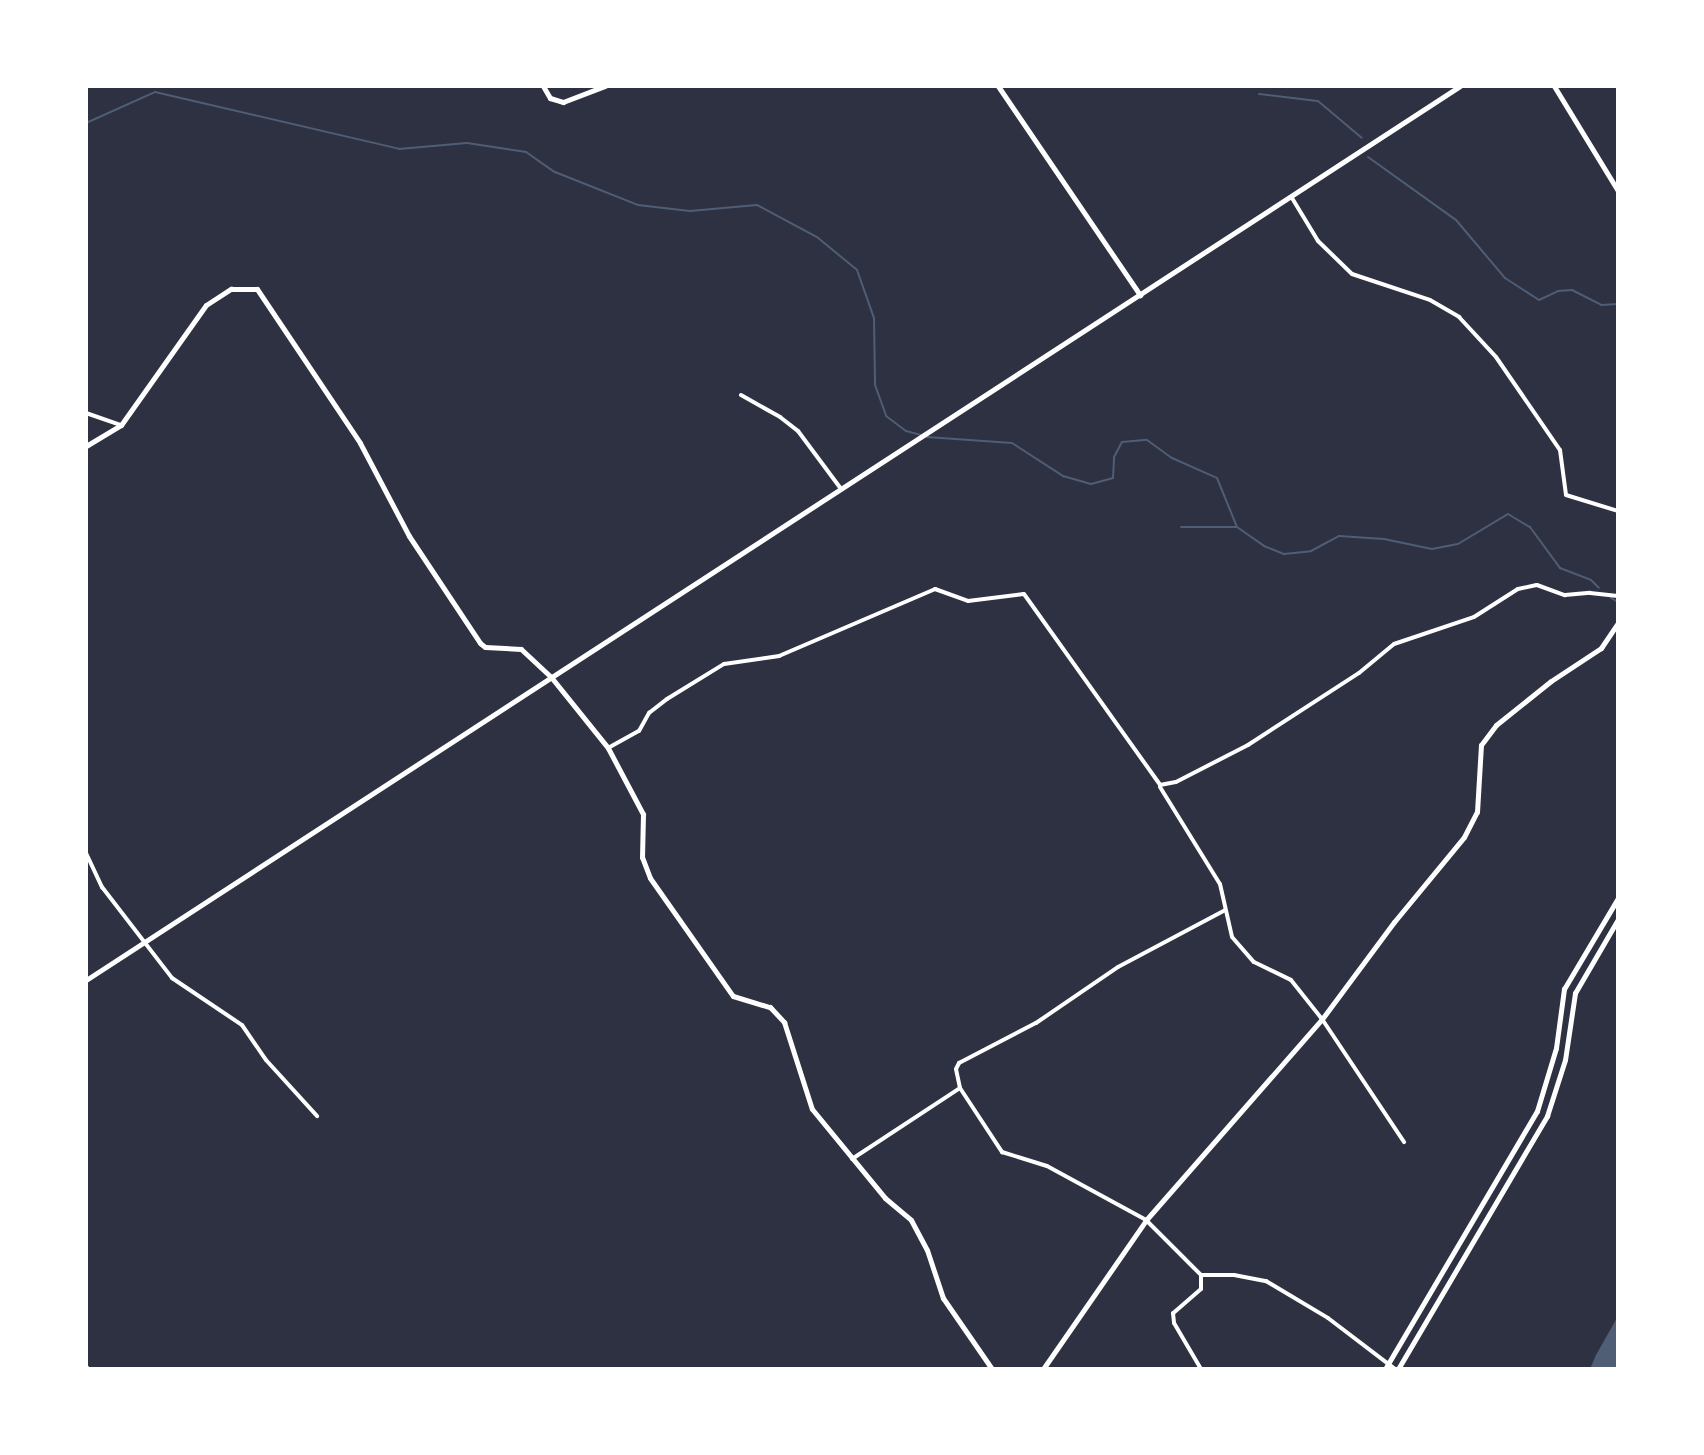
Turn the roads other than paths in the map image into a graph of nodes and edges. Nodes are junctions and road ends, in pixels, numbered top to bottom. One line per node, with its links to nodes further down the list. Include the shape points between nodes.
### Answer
1 (543, 86): 2 (street, via 550,98 563,102)
2 (605, 86)
3 (998, 86): 8 (street)
4 (1460, 86): 7 (street)
5 (1554, 86): 6 (street)
6 (1618, 191)
7 (1292, 198): 8 (street); 14 (street, via 1318,241 1352,274 1430,300 1459,317 1496,357 1560,450 1566,495)
8 (1141, 296): 13 (street)
9 (741, 395): 13 (street, via 798,431)
10 (86, 413): 11 (street)
11 (121, 425): 12 (street); 17 (street, via 206,305 231,289 257,289 360,443 409,536 480,643 521,649)
12 (86, 446)
13 (841, 489): 17 (street)
14 (1618, 511)
15 (1618, 596): 19 (street, via 1565,595 1537,585 1518,589 1474,617 1394,644 1248,745)
16 (1618, 623): 26 (street, via 1601,648 1507,716 1481,745 1477,812 1464,837)
17 (551, 677): 18 (street); 24 (street)
18 (608, 748): 19 (street, via 639,731 649,713 667,699 724,664 779,656 935,589 968,601 1024,594); 30 (street, via 643,814 642,857 650,878 733,996 770,1007 784,1022 812,1109)
19 (1160, 785): 22 (street, via 1220,884)
20 (86, 853): 24 (street, via 102,887)
21 (1618, 898): 33 (street, via 1564,989 1554,1058 1537,1111)
22 (1225, 910): 26 (street, via 1232,937 1254,962 1291,980); 27 (street, via 959,1063)
23 (1618, 919): 37 (street, via 1575,993 1565,1060 1547,1116)
24 (144, 942): 25 (street); 28 (street, via 172,978 242,1025)
25 (86, 980)
26 (1322, 1019): 29 (street); 31 (street)
27 (960, 1088): 30 (street); 31 (street, via 1002,1152 1047,1166)
28 (317, 1116)
29 (1404, 1142)
30 (852, 1159): 34 (street, via 911,1220 943,1298)
31 (1146, 1220): 32 (street); 35 (street)
32 (1201, 1275): 33 (street, via 1266,1281 1328,1318); 36 (street, via 1201,1289 1173,1313)
33 (1386, 1367): 37 (street)
34 (992, 1369)
35 (1043, 1369)
36 (1201, 1369)
37 (1396, 1369)

